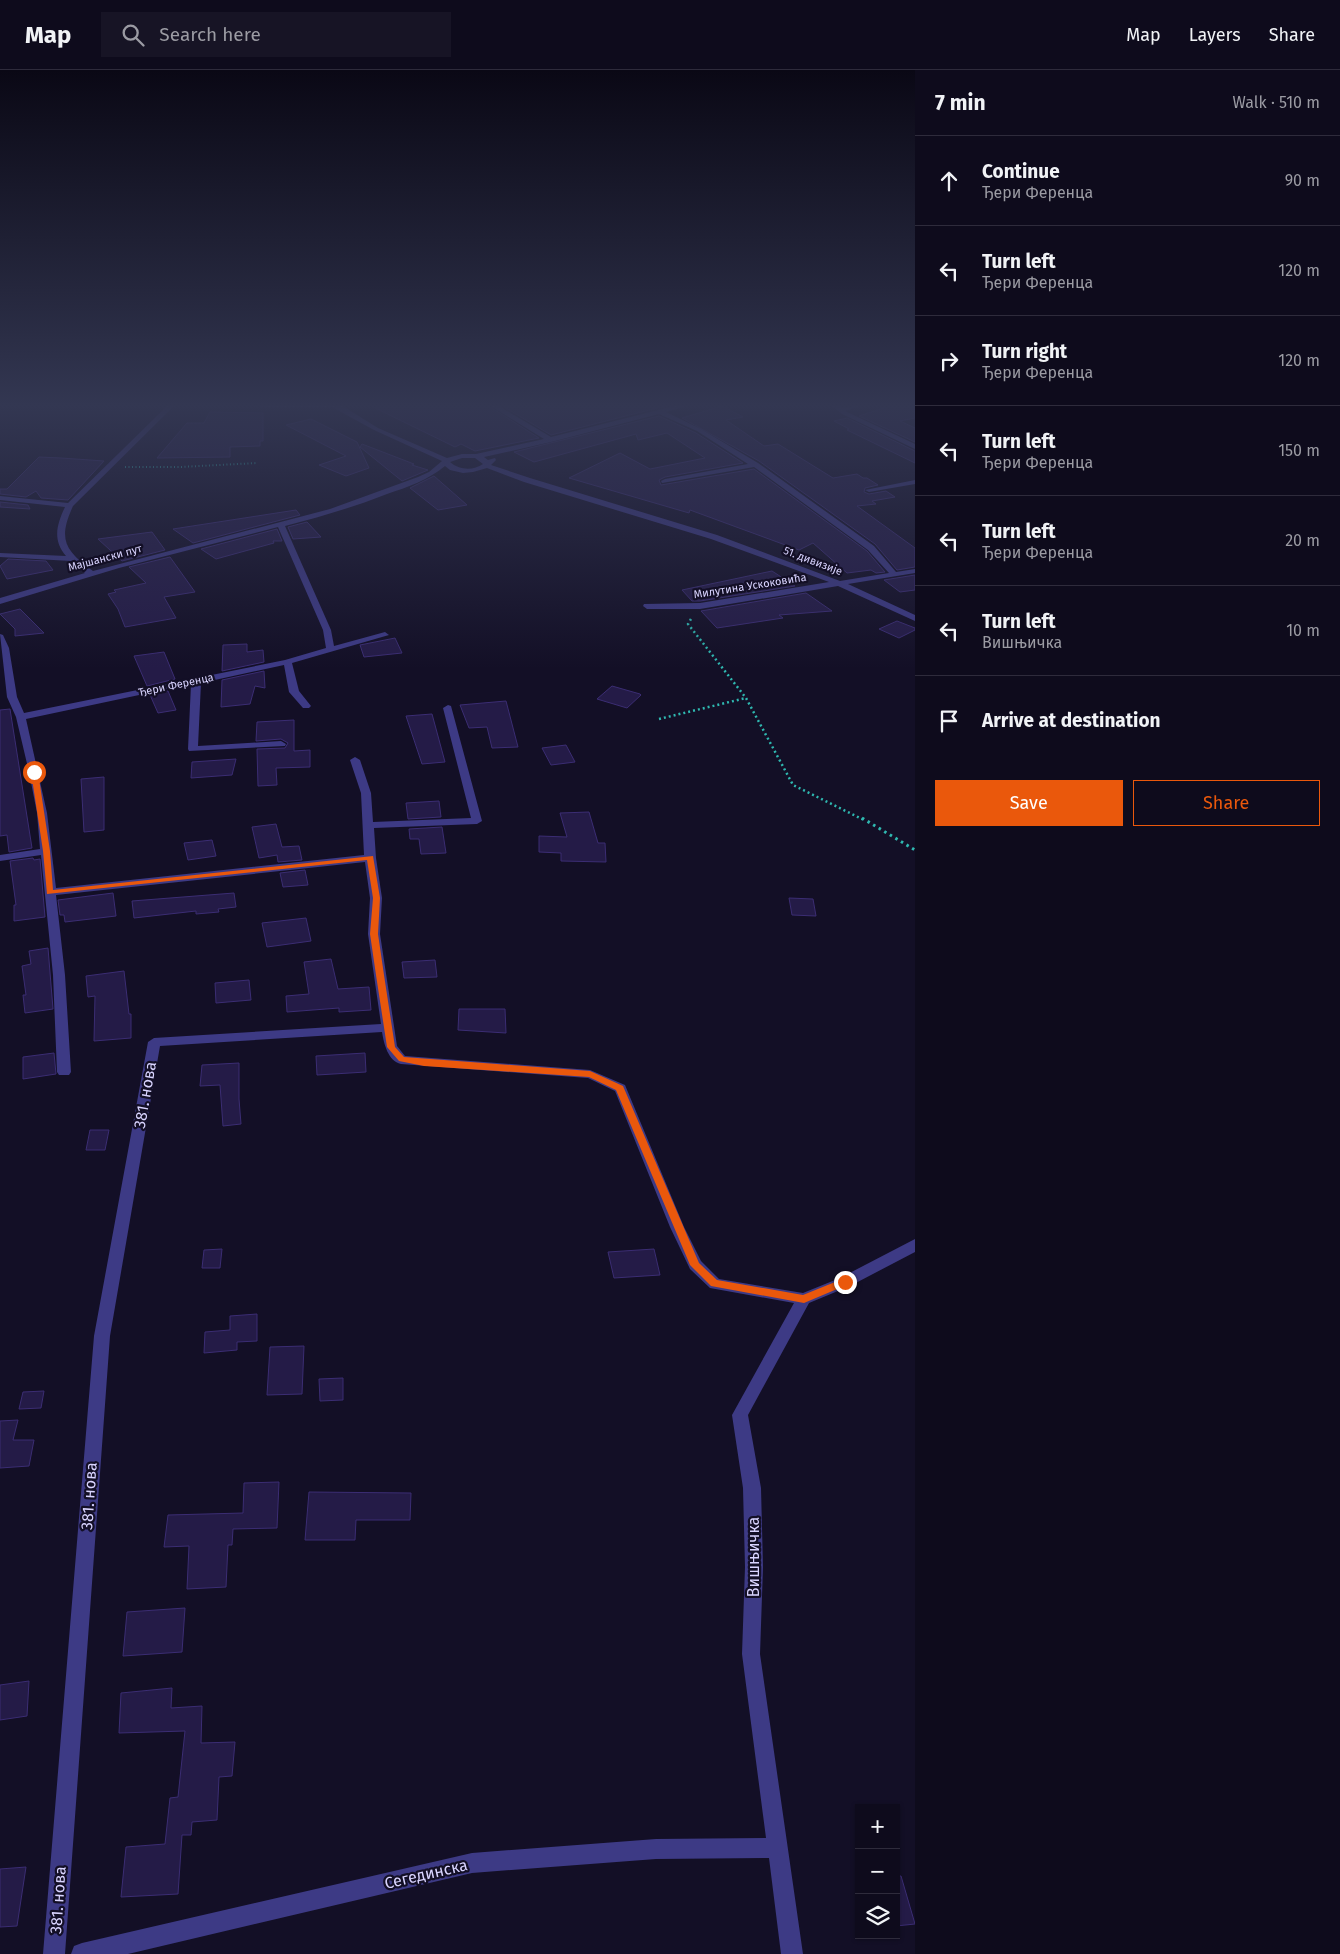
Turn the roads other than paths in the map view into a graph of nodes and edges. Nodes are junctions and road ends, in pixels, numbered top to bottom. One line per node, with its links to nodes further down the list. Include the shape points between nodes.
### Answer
1 (82, 493): 6 (street)
2 (383, 493): 7 (street, Мајшански пут)
3 (569, 493): 13 (street, 51. дивизије, via 714,538)
4 (794, 493): 12 (street, via 871,548)
5 (0, 498): 6 (street)
6 (70, 505): 9 (street, via 58,538)
7 (280, 524): 11 (street, Мајшански пут); 19 (street, via 328,630)
8 (0, 555): 9 (street)
9 (71, 559): 11 (street)
10 (915, 571): 12 (street, Милутина Ускоковића)
11 (91, 573): 14 (street, Мајшански пут)
12 (895, 575): 13 (street, Милутина Ускоковића)
13 (838, 583): 15 (street, Милутина Ускоковића, via 700,606); 16 (street, 51. дивизије)
14 (0, 601)
15 (648, 606)
16 (915, 618)
17 (386, 634): 19 (street, Ђери Ференца)
18 (0, 637): 24 (street, via 5,648 12,697)
19 (330, 648): 20 (street, Ђери Ференца)
20 (286, 662): 21 (street, Ђери Ференца); 22 (street, via 294,692)
21 (196, 680): 24 (street, Ђери Ференца); 25 (street, via 193,749)
22 (306, 706)
23 (448, 708): 27 (street, via 477,821)
24 (21, 717): 28 (street)
25 (280, 744)
26 (355, 760): 27 (street, via 366,793)
27 (368, 825): 30 (street)
28 (47, 851): 29 (street); 31 (street)
29 (0, 858)
30 (370, 858): 31 (street); 32 (street, via 376,898 374,934)
31 (50, 892): 33 (street, via 59,975)
32 (388, 1028): 35 (street, via 391,1047 402,1060 590,1074 620,1088 695,1265 714,1284); 37 (street, 381. нова, via 154,1042 102,1336)
33 (64, 1072)
34 (915, 1245): 35 (street, via 845,1282)
35 (804, 1299): 36 (street, Вишњичка, via 740,1415 752,1488 751,1654)
36 (778, 1848): 38 (street, Сегединска, via 656,1849 472,1863); 39 (street, Вишњичка)
37 (54, 1954)
38 (82, 1954)
39 (792, 1954)

